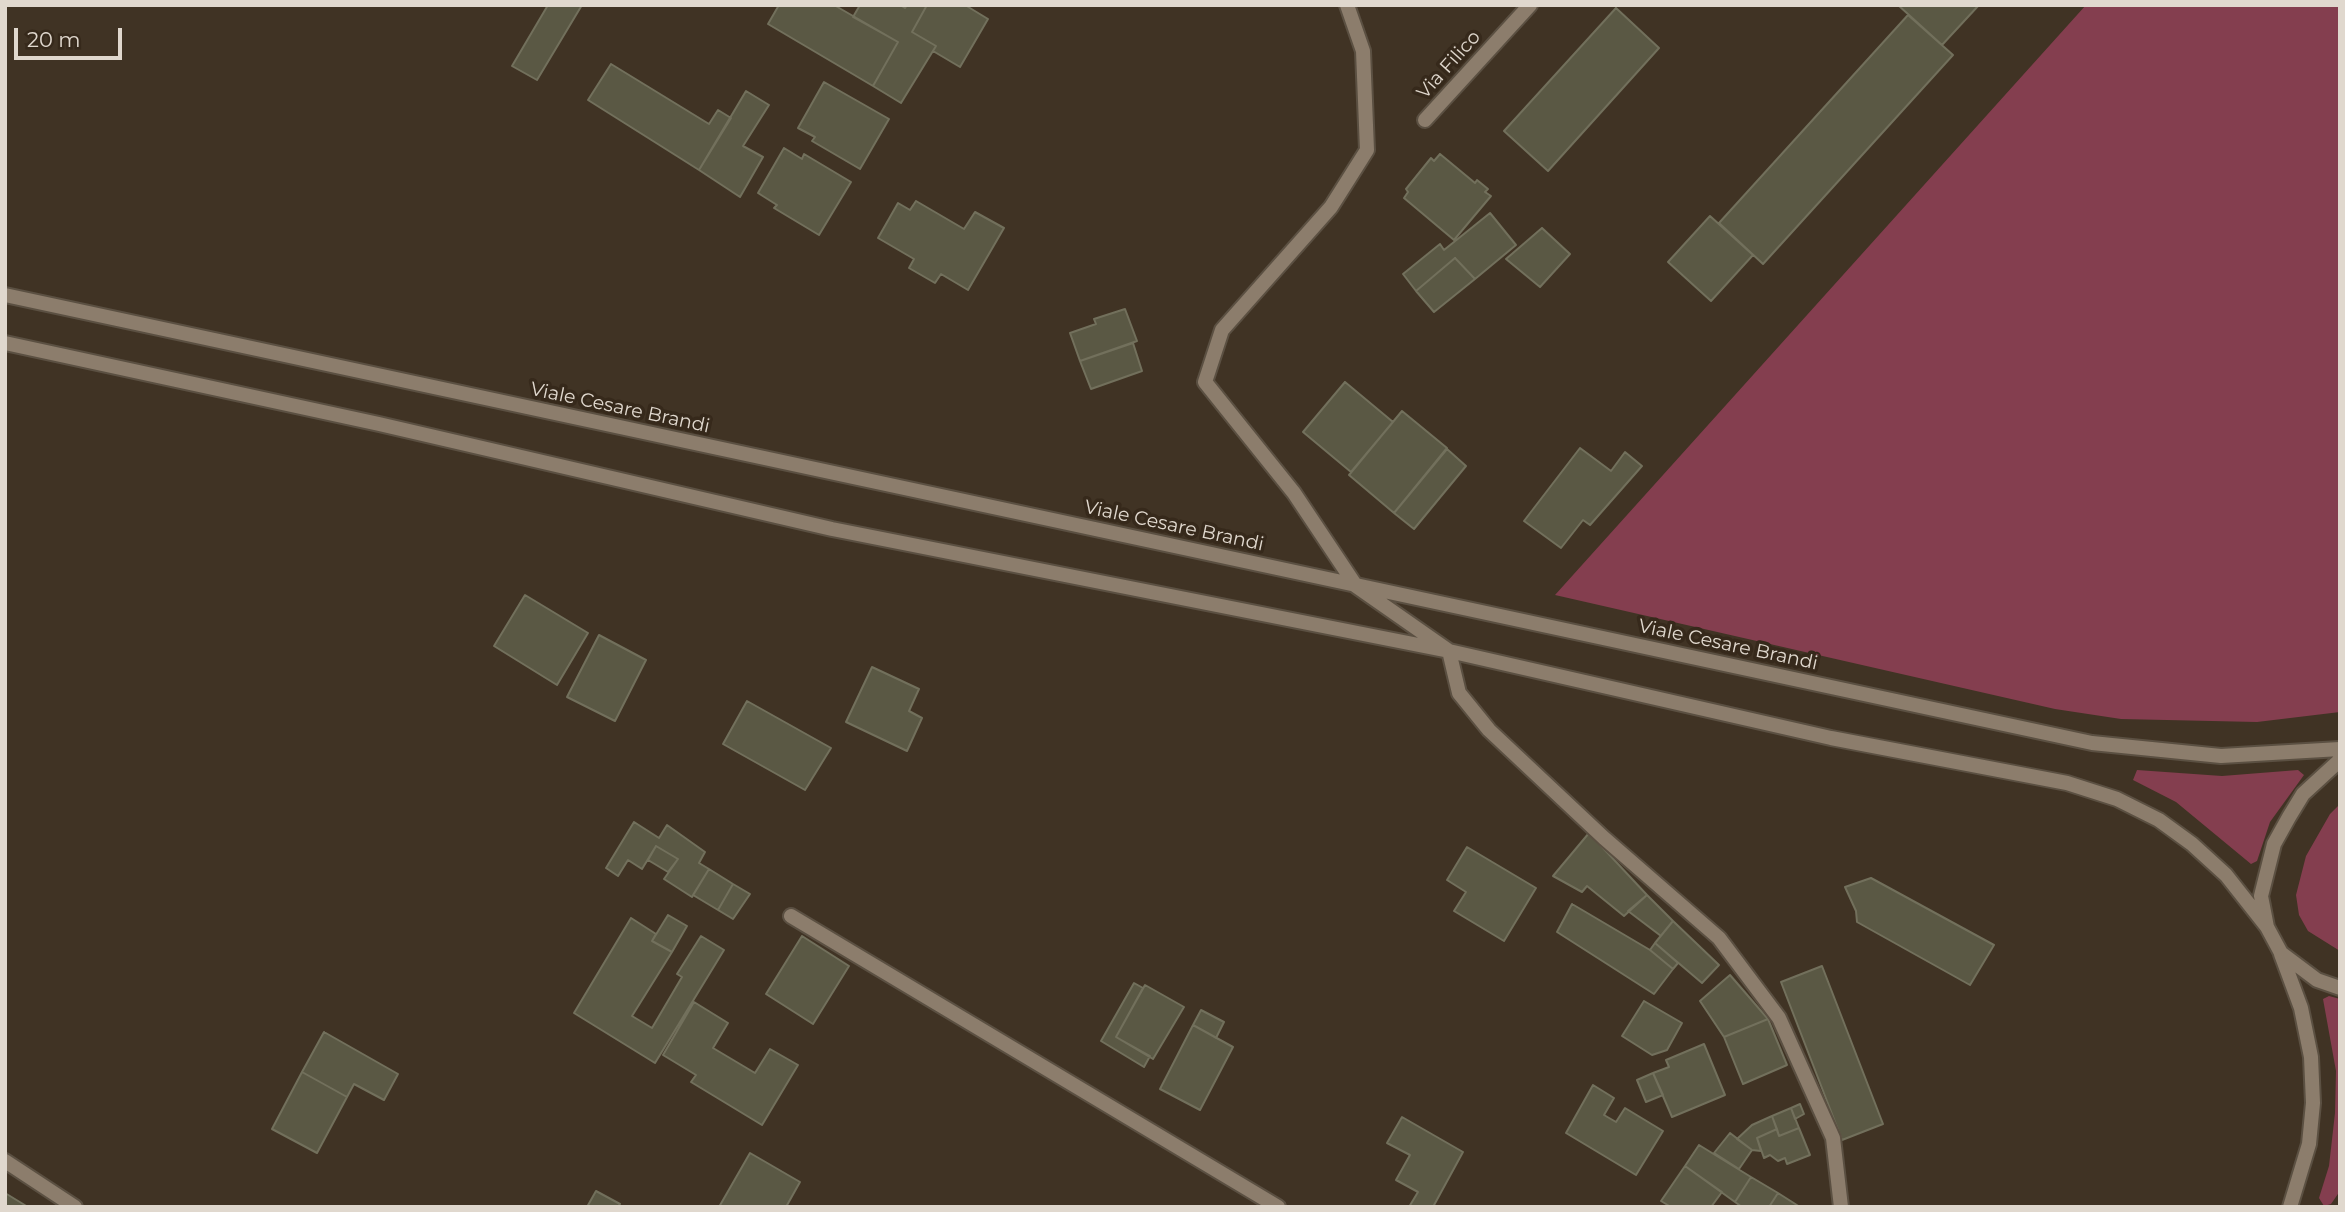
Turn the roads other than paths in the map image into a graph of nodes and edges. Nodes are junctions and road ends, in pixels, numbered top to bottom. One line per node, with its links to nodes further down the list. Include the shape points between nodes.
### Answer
1 (1347, 5): 6 (street, via 1363,51 1367,150 1331,207 1222,330 1205,382 1294,493)
2 (1530, 5): 3 (street, Via Filico)
3 (1425, 120)
4 (5, 295): 6 (street, Viale Cesare Brandi)
5 (5, 343): 7 (street, via 832,530)
6 (1356, 586): 7 (street); 8 (street, Viale Cesare Brandi, via 2092,743 2221,756)
7 (1450, 651): 11 (street, via 1831,738 2067,783 2117,799 2159,820 2192,844 2226,875); 17 (street, via 1460,693 1489,730 1719,938 1779,1018 1833,1138)
8 (2340, 749)
9 (2340, 760): 11 (street, via 2303,794 2274,844 2261,896)
10 (791, 916): 16 (street)
11 (2267, 927): 12 (street)
12 (2281, 953): 13 (street, via 2316,980); 18 (street, via 2301,1008 2311,1057 2313,1103 2309,1144)
13 (2340, 988)
14 (5, 1161): 15 (street)
15 (70, 1205)
16 (1278, 1207)
17 (1841, 1207)
18 (2290, 1207)

